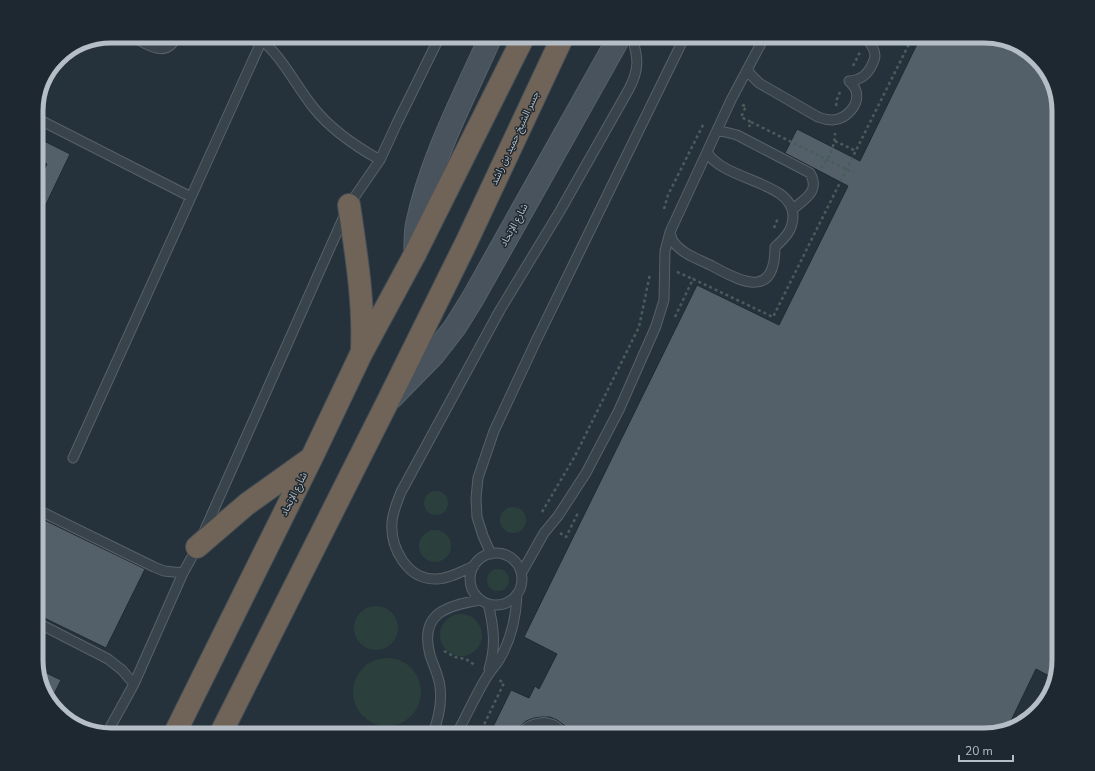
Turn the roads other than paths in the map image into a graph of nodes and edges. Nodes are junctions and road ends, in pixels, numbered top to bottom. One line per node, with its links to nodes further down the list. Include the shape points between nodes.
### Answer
1 (146, 43): 2 (lane, via 161,49 168,48)
2 (174, 43)
3 (257, 43): 19 (lane)
4 (264, 43): 18 (lane, via 281,60 313,108 355,146)
5 (437, 43): 18 (lane)
6 (488, 43): 24 (street, شارع الإتحاد, via 435,162 417,226)
7 (521, 43): 24 (highway, شارع الإتحاد)
8 (560, 43): 23 (highway, جسر الشيخ حميد بن راشد)
9 (616, 43): 26 (street, شارع الإتحاد, via 462,316 434,354)
10 (634, 43): 32 (lane, via 638,59 630,89 500,310 394,507 393,540 408,568 420,576 436,579)
11 (682, 43): 31 (lane, via 494,431 478,478 476,498 477,517)
12 (761, 43): 14 (lane)
13 (869, 43): 14 (lane, via 875,57 865,75 855,80 847,80 856,92 856,103 844,117 835,120 818,117 758,83)
14 (748, 68): 16 (lane)
15 (43, 122): 19 (lane)
16 (716, 130): 17 (lane); 21 (lane, via 744,138 810,173 813,191)
17 (707, 152): 21 (lane, via 720,166 778,192); 22 (lane)
18 (380, 160): 20 (lane)
19 (191, 197): 28 (lane)
20 (349, 205): 25 (highway, via 362,299); 30 (lane)
21 (793, 209): 22 (lane, via 793,223 788,234 775,247 773,268 767,277 758,282 736,279 686,252 673,240)
22 (670, 232): 33 (lane, via 664,258 664,300 656,326 619,410 586,473 544,533)
23 (467, 241): 26 (highway, شارع الإتحاد)
24 (415, 254): 25 (highway, شارع الإتحاد)
25 (361, 354): 27 (highway, شارع الإتحاد)
26 (388, 401): 42 (highway, شارع الإتحاد)
27 (312, 457): 30 (highway, via 247,504); 41 (highway, شارع الإتحاد)
28 (72, 458)
29 (43, 512): 34 (lane, via 154,567)
30 (197, 547): 34 (lane)
31 (491, 554): 32 (lane, via 481,558); 33 (lane, via 499,553 514,559)
32 (474, 566): 36 (lane, via 470,574 470,584 473,593)
33 (522, 572): 35 (lane, via 523,580)
34 (183, 573): 39 (lane)
35 (517, 595): 36 (lane, via 499,606); 38 (lane, via 515,618 506,645)
36 (484, 602): 38 (lane, via 493,622 494,640 493,658); 43 (lane, via 456,604 442,610 431,622 427,638 440,685 441,703)
37 (43, 626): 39 (lane, via 108,659)
38 (488, 675): 44 (lane)
39 (134, 684): 40 (lane)
40 (109, 728)
41 (177, 728)
42 (224, 728)
43 (435, 728)
44 (460, 728)
45 (527, 728): 46 (lane, via 545,722)
46 (558, 728)

